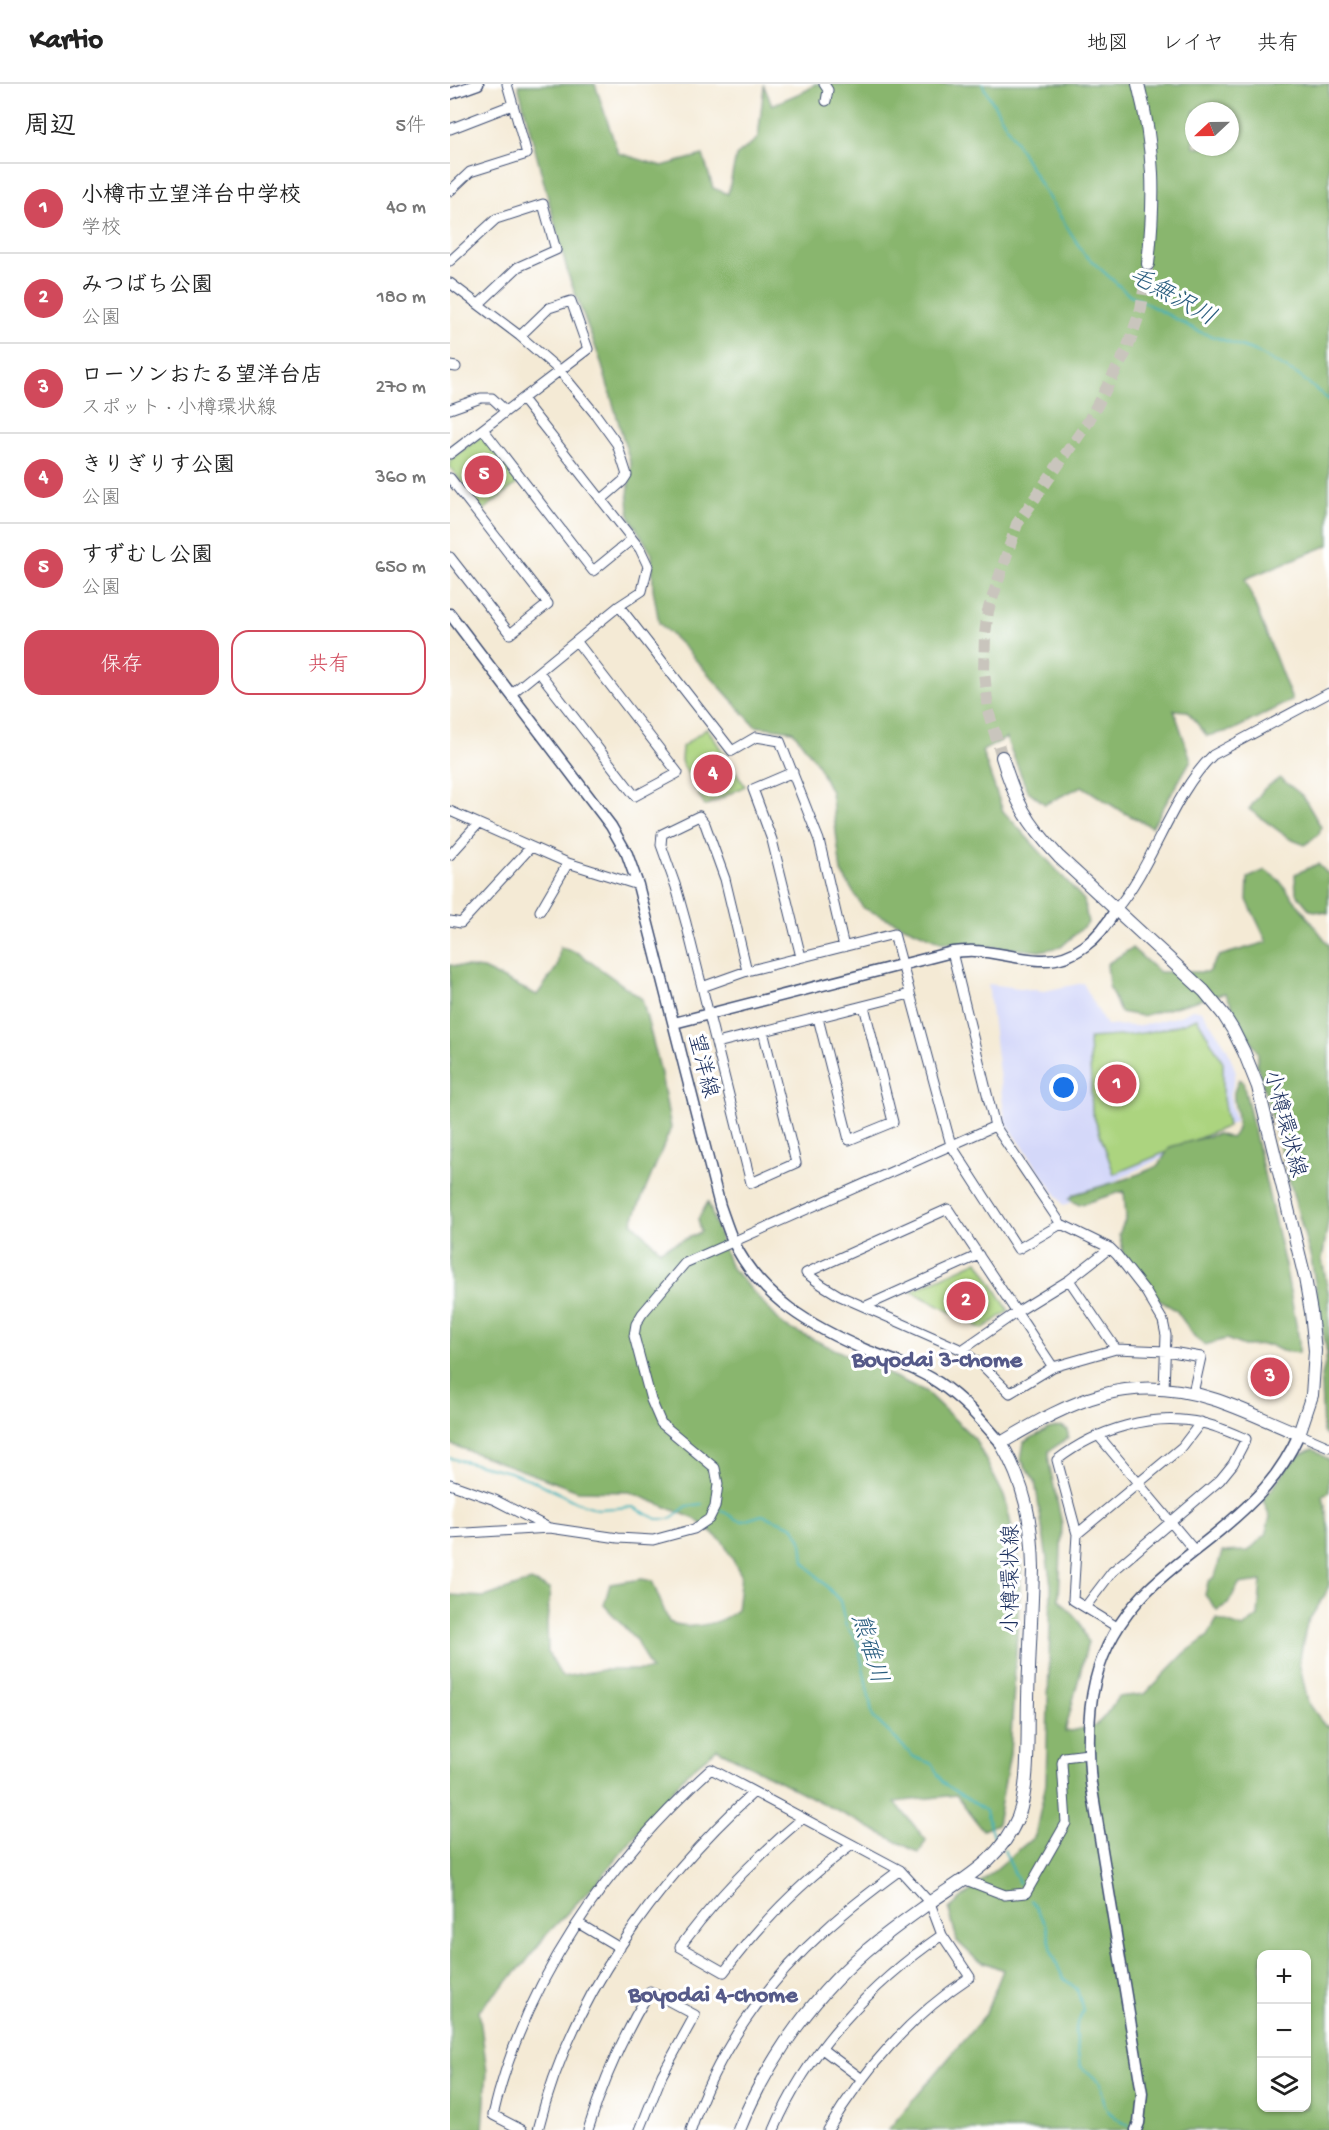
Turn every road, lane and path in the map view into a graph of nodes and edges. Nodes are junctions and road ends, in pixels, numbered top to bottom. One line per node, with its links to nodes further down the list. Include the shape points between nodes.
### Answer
1 (478, 84): 5 (street)
2 (507, 84): 7 (street)
3 (824, 84): 6 (street, via 828,90)
4 (1138, 84): 11 (main road, via 1152,157 1154,207)
5 (450, 94)
6 (826, 101)
7 (512, 105): 8 (street); 9 (street, via 527,154 470,172)
8 (450, 129)
9 (450, 191)
10 (450, 261): 13 (street, via 496,219 543,204 556,250 518,267)
11 (1148, 264)
12 (450, 283): 13 (street)
13 (479, 304): 14 (street)
14 (520, 336): 15 (street); 15 (street, via 549,308 571,301 588,349)
15 (559, 370): 16 (street); 22 (street, via 616,444 627,475)
16 (522, 399): 18 (street); 22 (street)
17 (450, 409): 18 (street, via 492,398)
18 (506, 411): 19 (street)
19 (483, 429): 20 (street); 23 (street, via 593,571)
20 (450, 454)
21 (450, 478): 24 (street, via 548,604 510,634)
22 (601, 500): 23 (street)
23 (631, 540): 25 (street, via 648,566 642,591)
24 (450, 557)
25 (619, 606): 27 (street); 32 (street, via 732,751 756,737 780,741)
26 (450, 614): 30 (street, 望洋線)
27 (577, 642): 28 (street); 28 (street, via 678,772 635,796)
28 (539, 672): 30 (street)
29 (1329, 693): 39 (street, via 1213,755 1201,767)
30 (511, 694): 38 (street, 望洋線, via 611,826)
31 (1002, 757): 39 (main road, 小樽環状線, via 1009,782 1037,833)
32 (794, 772): 42 (street, via 819,840); 44 (street, via 753,789 772,840)
33 (450, 811): 34 (street)
34 (478, 824): 35 (street); 36 (street)
35 (530, 848): 37 (street); 41 (street, via 461,923)
36 (450, 855)
37 (568, 863): 38 (street); 40 (street)
38 (638, 885): 52 (street, 望洋線)
39 (1116, 909): 43 (street, via 1094,939 1070,956 1041,960 976,951); 71 (main road, 小樽環状線, via 1204,991 1223,1014 1258,1087 1305,1278 1314,1333 1314,1375)
40 (540, 911)
41 (450, 921)
42 (844, 947): 44 (street); 45 (street, via 894,934)
43 (952, 952): 45 (street); 55 (street)
44 (801, 957): 46 (street)
45 (903, 965): 48 (street); 50 (street)
46 (747, 971): 47 (street); 47 (street, via 724,879 699,816 662,834 661,845)
47 (702, 987): 50 (street)
48 (910, 994): 49 (street); 56 (street)
49 (864, 1006): 51 (street); 51 (street, via 893,1122 849,1140)
50 (709, 1015): 52 (street); 54 (street)
51 (818, 1018): 53 (street)
52 (675, 1023): 58 (street, 望洋線, via 720,1206)
53 (763, 1031): 54 (street); 54 (street, via 796,1163 751,1182)
54 (717, 1043)
55 (995, 1126): 56 (street); 57 (street)
56 (951, 1145): 57 (street, via 1018,1249); 58 (street)
57 (1061, 1224): 59 (street)
58 (733, 1241): 73 (street, 望洋線, via 751,1270 790,1310 827,1333 937,1382 966,1403); 78 (street, via 685,1263 642,1314 634,1335 651,1400 662,1423 714,1468 718,1484 709,1519 694,1529 653,1540)
59 (1110, 1248): 61 (street); 66 (street, via 1156,1308 1166,1335)
60 (979, 1255): 62 (street); 62 (street, via 948,1209 806,1273 840,1296); 63 (street)
61 (1069, 1280): 63 (street); 64 (street)
62 (866, 1306): 65 (street)
63 (1017, 1312): 65 (street); 67 (street)
64 (1116, 1349): 66 (street); 67 (street)
65 (962, 1350): 67 (street, via 1010,1394)
66 (1166, 1351): 68 (street); 69 (street, via 1201,1357)
67 (1053, 1367)
68 (1164, 1389): 69 (main road); 73 (main road, via 1125,1390 1076,1402)
69 (1193, 1393): 71 (main road)
70 (1201, 1422): 72 (street, via 1144,1422); 75 (street, via 1182,1447); 77 (street, via 1246,1439 1220,1480)
71 (1299, 1434): 74 (street); 81 (street, via 1278,1473 1263,1491)
72 (1098, 1435): 75 (street); 80 (street, via 1057,1460)
73 (1001, 1443): 89 (main road, 小樽環状線, via 1021,1484 1032,1541 1023,1796 1018,1815 994,1856)
74 (1329, 1448)
75 (1139, 1483): 77 (street); 80 (street)
76 (450, 1484): 78 (street, via 495,1500)
77 (1170, 1522): 81 (street); 82 (street, via 1112,1572)
78 (549, 1528): 79 (street)
79 (450, 1534)
80 (1077, 1534): 82 (street, via 1073,1600)
81 (1195, 1551): 83 (street, via 1145,1593)
82 (1086, 1606): 83 (street)
83 (1117, 1627): 84 (street, via 1103,1654 1090,1700)
84 (1088, 1754): 89 (street, via 1064,1757 1066,1823 1026,1893 1005,1895); 104 (street, via 1142,2094)
85 (754, 1792): 86 (street); 91 (street, via 711,1769 636,1845); 93 (street, via 680,1868)
86 (803, 1818): 87 (street); 87 (street, via 736,1879 680,1947 724,1972 786,1900)
87 (852, 1845): 88 (street)
88 (900, 1870): 90 (street); 100 (street, via 823,1931 772,1985 728,2049)
89 (966, 1880): 90 (main road, 小樽環状線)
90 (930, 1903): 92 (street); 101 (main road, 小樽環状線, via 877,1942 809,2011 767,2074)
91 (578, 1923): 93 (street); 96 (street, via 530,2006 499,2087 493,2115)
92 (942, 1935): 94 (street, via 878,1987); 95 (street, via 970,1977 911,2025)
93 (620, 1948): 97 (street, via 566,2046)
94 (822, 2049): 95 (street); 102 (street)
95 (862, 2079): 103 (street)
96 (522, 2130)
97 (538, 2130)
98 (588, 2130): 99 (street, via 616,2053 650,1991 695,2015 662,2075)
99 (640, 2130)
100 (691, 2130)
101 (739, 2130)
102 (774, 2130)
103 (828, 2130)
104 (1136, 2130)

